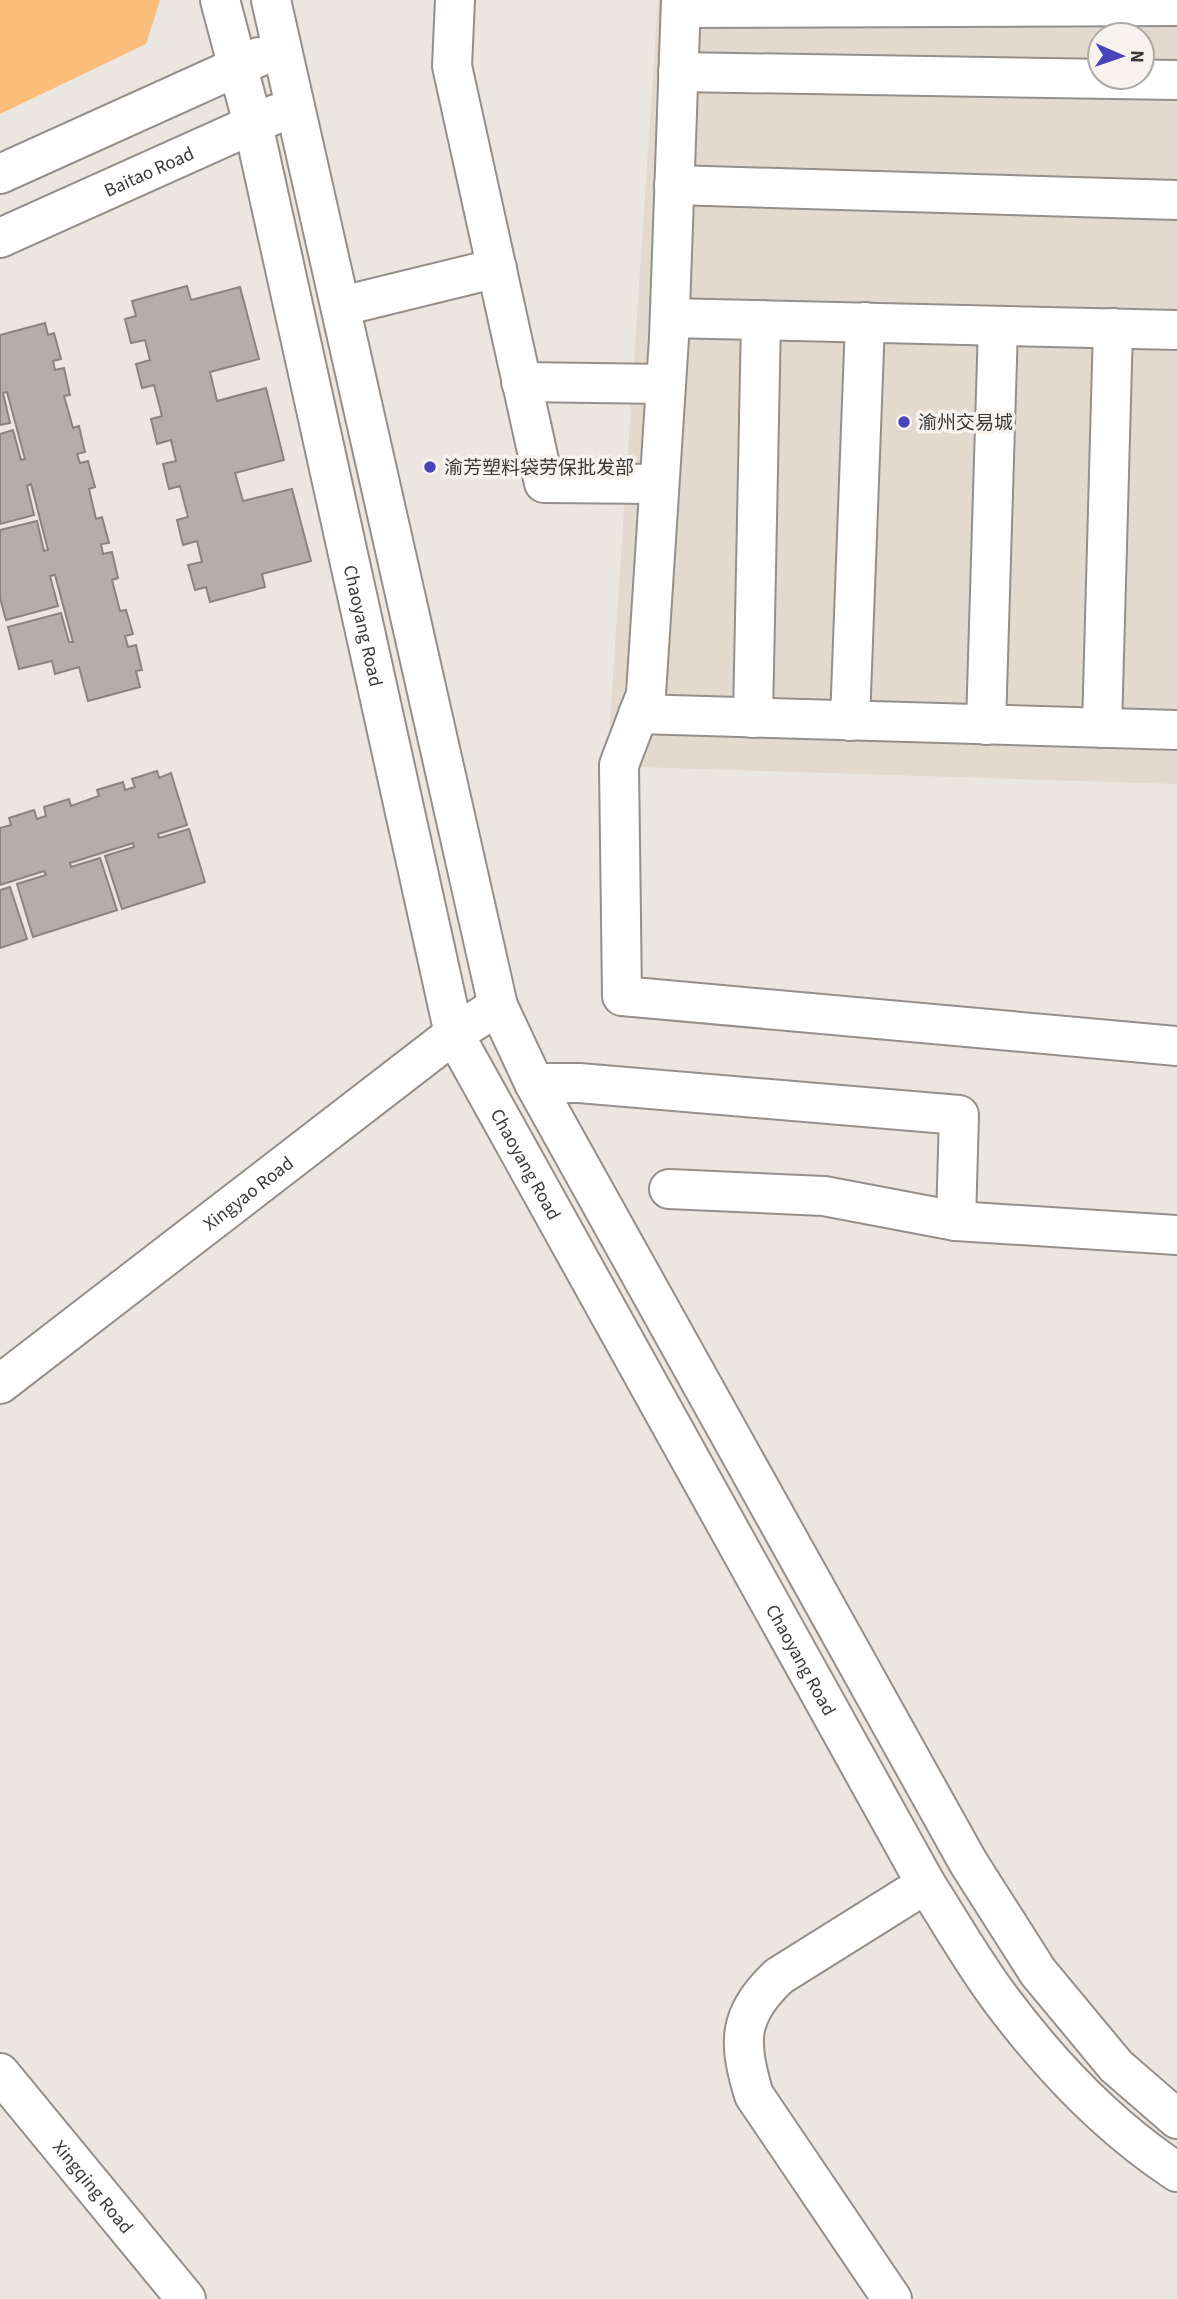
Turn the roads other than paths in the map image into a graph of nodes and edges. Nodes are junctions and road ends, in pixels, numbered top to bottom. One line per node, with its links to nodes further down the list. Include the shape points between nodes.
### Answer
1 (220, 0): 9 (main road, Chaoyang Road)
2 (271, 0): 8 (main road)
3 (455, 0): 18 (main road, via 452,66)
4 (681, 4): 5 (main road); 10 (main road)
5 (836, 4): 6 (main road)
6 (983, 4): 7 (main road)
7 (1177, 6)
8 (284, 47): 9 (main road); 12 (main road)
9 (238, 66): 13 (main road, Chaoyang Road); 14 (main road)
10 (678, 72): 11 (main road); 15 (main road)
11 (1177, 80)
12 (296, 105): 13 (main road, Baitao Road); 19 (main road)
13 (253, 124): 17 (main road, Baitao Road); 36 (main road, Chaoyang Road)
14 (0, 174)
15 (674, 184): 16 (main road); 20 (main road)
16 (1177, 200)
17 (0, 238)
18 (497, 268): 19 (main road); 26 (main road)
19 (342, 306): 35 (main road)
20 (670, 318): 21 (main road); 27 (main road)
21 (761, 320): 22 (main road); 30 (main road)
22 (865, 322): 23 (main road); 31 (main road)
23 (998, 326): 24 (main road); 32 (main road)
24 (1113, 328): 25 (main road); 33 (main road)
25 (1177, 330)
26 (522, 382): 27 (main road); 28 (main road, via 544,483)
27 (666, 384): 28 (main road)
28 (659, 484): 29 (main road, via 646,694)
29 (638, 715): 30 (main road); 37 (main road, via 619,765 622,996)
30 (753, 718): 31 (main road)
31 (850, 721): 32 (main road)
32 (986, 725): 33 (main road)
33 (1102, 728): 34 (main road)
34 (1177, 730)
35 (499, 1006): 36 (main road, Xingyao Road); 38 (main road)
36 (454, 1034): 42 (main road, Xingyao Road); 43 (main road, Chaoyang Road)
37 (1177, 1046)
38 (534, 1083): 40 (main road, via 959,1115); 45 (main road, via 968,1862 1038,1972 1116,2066)
39 (669, 1189): 40 (main road, via 824,1196)
40 (956, 1220): 41 (main road)
41 (1177, 1235)
42 (0, 1384)
43 (926, 1884): 46 (main road, Chaoyang Road, via 1002,2000 1048,2058 1154,2158); 48 (main road, via 779,1976 761,1992 749,2013 743,2038 745,2067 754,2095)
44 (0, 2073): 47 (main road, Xingqing Road)
45 (1177, 2119)
46 (1177, 2172)
47 (186, 2299)
48 (892, 2299)

